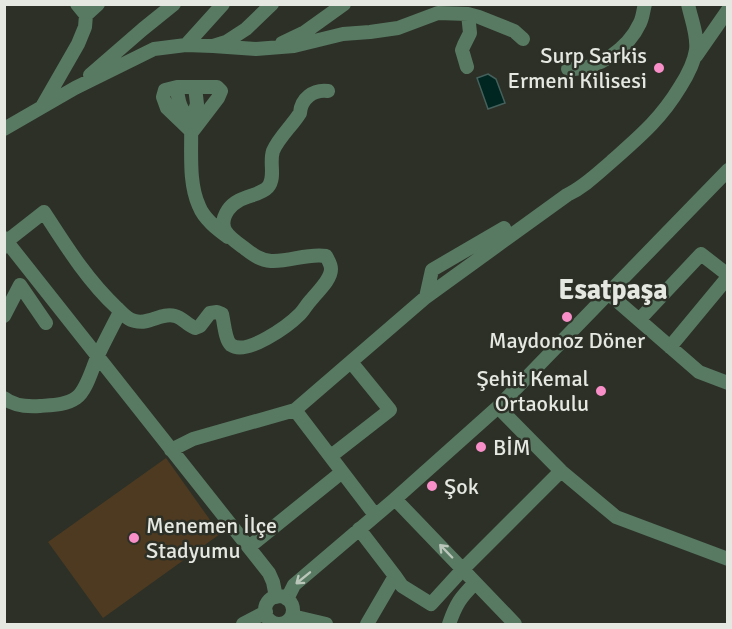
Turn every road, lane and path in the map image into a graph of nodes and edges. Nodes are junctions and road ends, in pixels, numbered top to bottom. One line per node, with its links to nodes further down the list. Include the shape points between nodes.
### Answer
1 (98, 4): 9 (street)
2 (174, 4): 20 (street)
3 (272, 4): 14 (street, via 243,31)
4 (344, 4): 15 (street, via 305,32)
5 (645, 4): 18 (street, via 642,21 622,48 589,67)
6 (688, 4): 16 (street, via 696,34)
7 (223, 5): 13 (street)
8 (437, 9): 11 (street); 15 (street, via 398,28)
9 (82, 10): 22 (street, via 85,27 78,44)
10 (728, 10): 16 (street)
11 (468, 14): 12 (street); 17 (street, via 470,33 462,50)
12 (523, 39)
13 (186, 45): 14 (street); 20 (street, via 154,49)
14 (213, 46): 15 (street)
15 (269, 48)
16 (695, 57): 36 (street, via 672,99 642,135 581,188 507,236 426,297)
17 (467, 67)
18 (568, 69)
19 (195, 87): 23 (street, via 197,104); 23 (street, via 217,87 221,91); 23 (street, via 165,90 163,97 167,108)
20 (75, 88): 22 (street)
21 (328, 91): 26 (street, via 314,92 300,106 300,113 272,153 268,186 230,208 224,227)
22 (42, 107): 24 (street)
23 (191, 127): 26 (street, via 193,180 199,206 216,228)
24 (4, 129)
25 (728, 170): 29 (street)
26 (230, 238): 30 (street, via 258,259 326,256 332,270 300,314 271,336 246,348 231,345 222,314 217,312 210,313 195,328 173,315 140,322)
27 (5, 242): 30 (street, via 44,212 73,258); 35 (street)
28 (726, 282): 32 (street, via 701,254); 34 (street)
29 (608, 293): 32 (street); 39 (street)
30 (120, 312): 35 (street)
31 (4, 316): 33 (street, via 20,285)
32 (639, 320): 34 (street)
33 (46, 323)
34 (670, 347): 37 (street, via 699,372)
35 (98, 356): 38 (street, via 84,390 68,402 22,406); 41 (street)
36 (351, 362): 40 (street); 42 (street, via 390,410)
37 (728, 383)
38 (4, 398)
39 (498, 407): 43 (street); 45 (street)
40 (296, 410): 41 (street, via 193,439); 42 (street)
41 (171, 450): 48 (street)
42 (331, 456): 44 (street)
43 (561, 471): 49 (street, via 616,517); 50 (street)
44 (342, 472): 46 (street); 48 (street)
45 (395, 499): 46 (street); 50 (street, one-way to 45)
46 (375, 515): 47 (street)
47 (359, 529): 51 (street); 53 (street, one-way to 53)
48 (249, 547): 53 (street)
49 (728, 559)
50 (463, 569): 51 (street, via 431,604 402,586); 52 (street)
51 (395, 576): 58 (street)
52 (475, 583): 59 (street, via 455,606); 60 (street)
53 (282, 598): 54 (street, via 292,604); 55 (street, via 269,601)
54 (292, 616): 55 (street, via 284,623); 57 (street)
55 (268, 620): 56 (street)
56 (243, 624)
57 (326, 624)
58 (367, 624)
59 (449, 624)
60 (515, 624)

